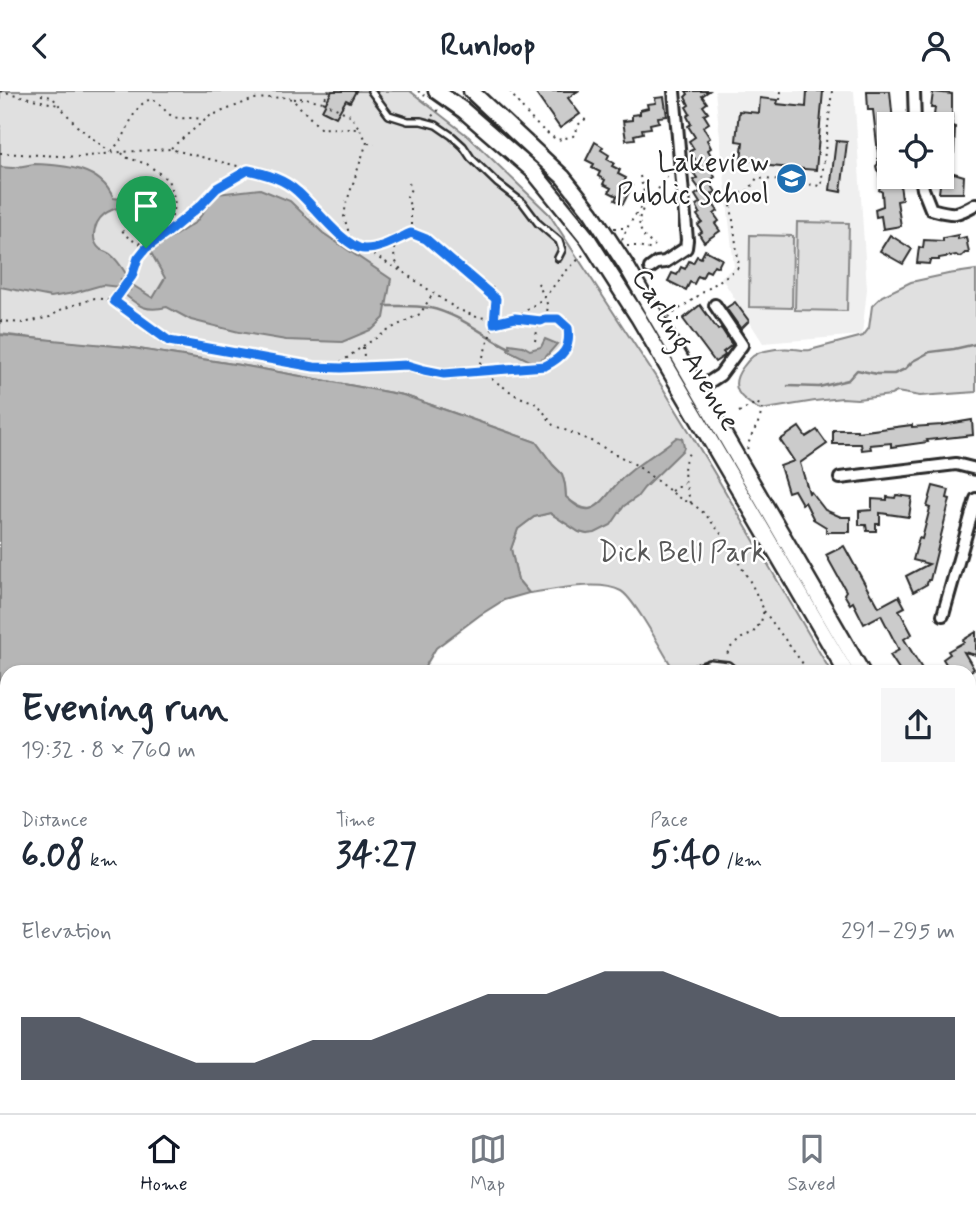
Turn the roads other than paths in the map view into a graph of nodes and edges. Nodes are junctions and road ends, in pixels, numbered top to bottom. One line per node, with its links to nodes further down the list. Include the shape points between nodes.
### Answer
1 (371, 91): 9 (lane, via 390,115 436,125 452,136 559,241 562,250)
2 (471, 91): 11 (main road, Carling Avenue, via 563,177)
3 (674, 91): 10 (street, via 686,248)
4 (914, 91): 6 (street)
5 (431, 94): 20 (main road, Carling Avenue, via 463,110 532,170 588,239)
6 (915, 112)
7 (923, 189): 8 (street, via 931,209 952,215)
8 (976, 204)
9 (558, 258)
10 (650, 268): 11 (lane)
11 (633, 279): 13 (main road, Carling Avenue)
12 (715, 305): 13 (street, via 743,345 720,375)
13 (697, 390): 21 (main road, Carling Avenue)
14 (976, 469): 15 (street, via 956,464)
15 (839, 478)
16 (976, 499): 17 (street)
17 (943, 615)
18 (705, 665): 19 (lane)
19 (728, 665)
20 (842, 665)
21 (858, 665)

